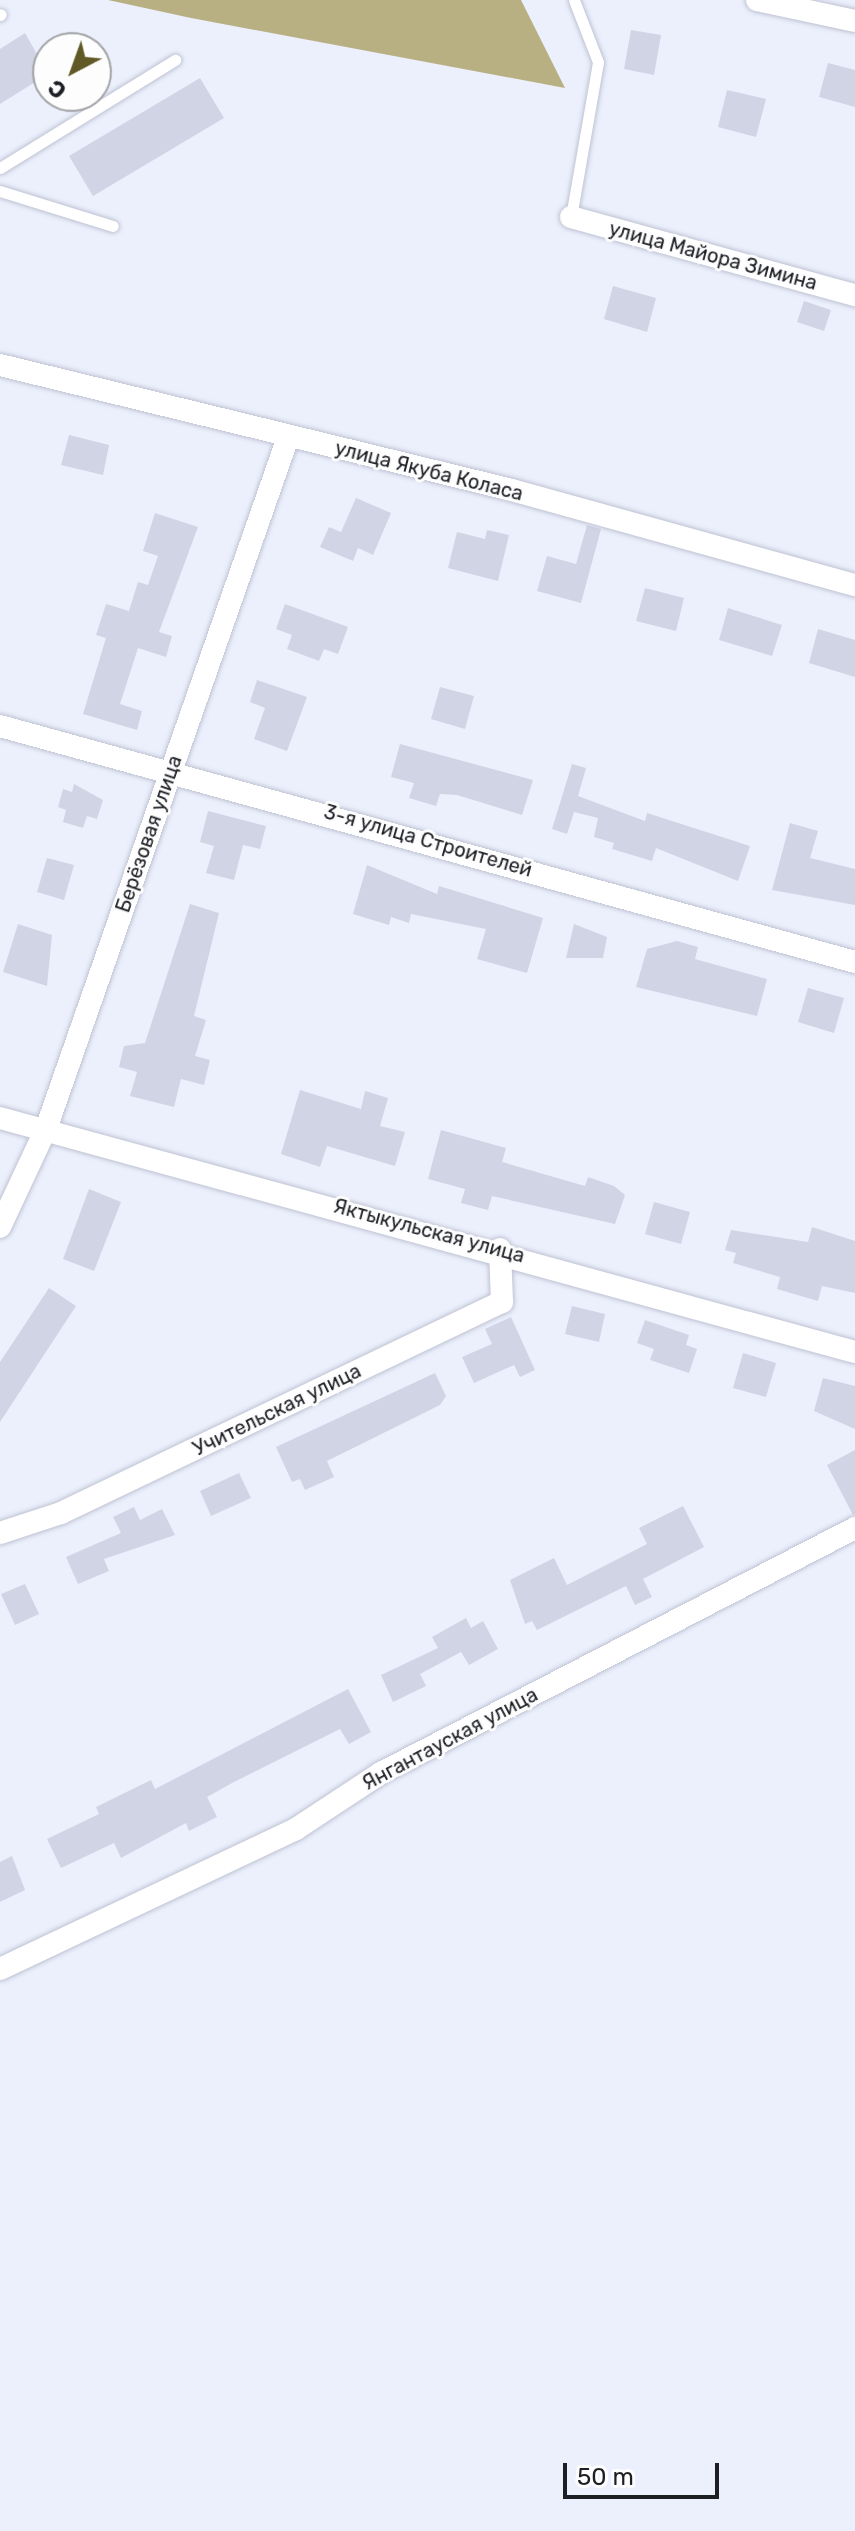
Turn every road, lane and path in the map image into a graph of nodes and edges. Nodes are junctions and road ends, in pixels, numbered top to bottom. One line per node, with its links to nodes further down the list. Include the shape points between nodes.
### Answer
1 (574, 0): 7 (lane, via 598,62)
2 (757, 0): 3 (street)
3 (855, 21)
4 (175, 60): 5 (lane)
5 (0, 168)
6 (0, 191): 8 (lane)
7 (571, 217): 9 (street, улица Майора Зимина)
8 (113, 226)
9 (855, 295)
10 (0, 365): 11 (street, улица Якуба Коласа)
11 (288, 437): 12 (street, улица Якуба Коласа); 14 (street, Берёзовая улица)
12 (855, 585)
13 (0, 726): 14 (street, 3-я улица Строителей)
14 (172, 769): 15 (street, 3-я улица Строителей); 17 (street, Берёзовая улица)
15 (855, 962)
16 (0, 1118): 17 (street, Яктыкульская улица)
17 (46, 1129): 18 (street, Берёзовая улица); 19 (street, Яктыкульская улица)
18 (0, 1227)
19 (500, 1249): 20 (street, Яктыкульская улица); 22 (street, Учительская улица, via 502,1302 61,1513)
20 (855, 1352)
21 (855, 1528): 23 (street, Янгантауская улица, via 381,1773 296,1829)
22 (0, 1533)
23 (0, 1969)

